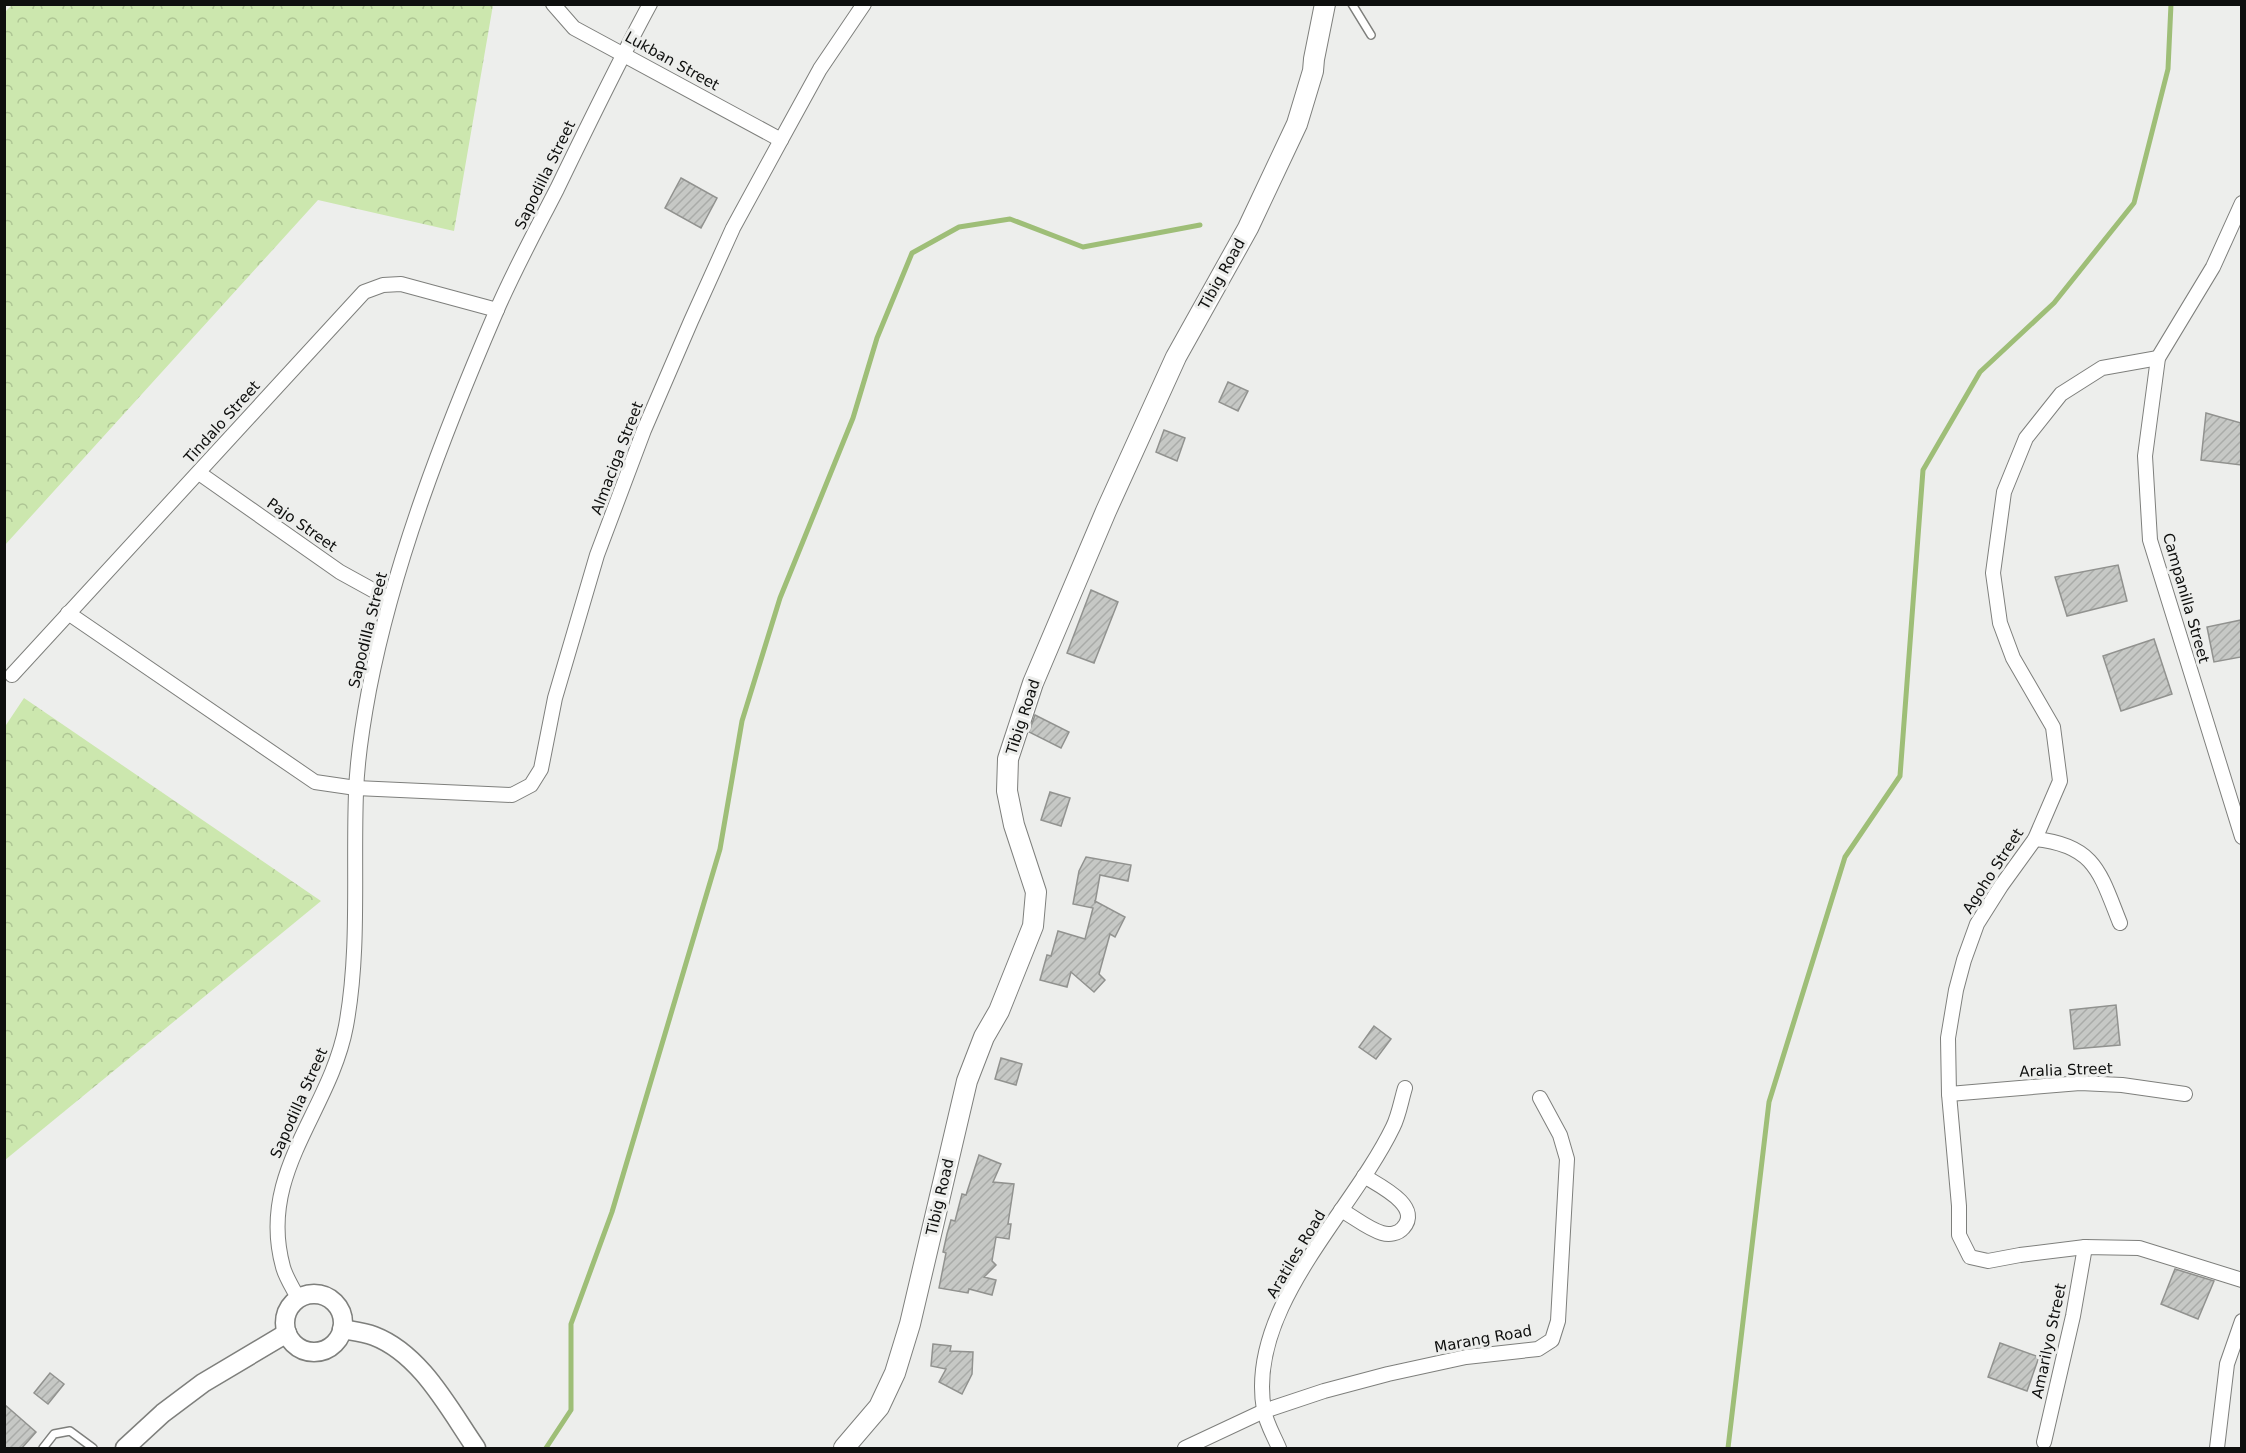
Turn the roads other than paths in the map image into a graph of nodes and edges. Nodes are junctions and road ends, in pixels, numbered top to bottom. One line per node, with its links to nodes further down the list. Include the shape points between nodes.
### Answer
1 (554, 4): 7 (street, Lukban Street, via 574,28)
2 (650, 4): 7 (street, Sapodilla Street)
3 (864, 4): 8 (street, Almaciga Street, via 820,69)
4 (1325, 4): 38 (main road, Tibig Road, via 1313,71 1297,124 1248,228 1176,357 1033,683 1008,759 1007,791 1036,892 1033,926 968,1081 895,1373 879,1407)
5 (1352, 4): 6 (lane)
6 (1371, 35)
7 (624, 54): 8 (street, Lukban Street); 10 (street, Sapodilla Street)
8 (781, 140): 16 (street, Almaciga Street, via 733,228 644,429 597,555 555,698 541,769 531,785 512,795)
9 (2241, 203): 11 (street, Campanilla Street, via 2213,267)
10 (497, 310): 12 (street, Tindalo Street, via 401,284 364,292); 13 (street, Sapodilla Street, via 437,460)
11 (2158, 358): 17 (street, Campanilla Street, via 2145,456 2150,540); 18 (street, Agoho Street, via 2102,368 2061,394 2026,438 2004,492 1994,573 2000,623 2013,658 2053,727 2060,781)
12 (199, 472): 13 (street, Pajo Street, via 340,572); 14 (street, Tindalo Street)
13 (389, 599): 16 (street, Sapodilla Street, via 368,693)
14 (68, 613): 15 (street, Tindalo Street); 16 (street, Almaciga Street, via 315,782)
15 (12, 675)
16 (356, 788): 28 (street, Sapodilla Street, via 351,998 343,1040 327,1087 289,1162 280,1202 278,1235 284,1269)
17 (2241, 837)
18 (2035, 839): 19 (street, via 2057,841 2079,850 2100,874); 21 (street, Agoho Street, via 1977,924 1964,960 1948,1038)
19 (2120, 923)
20 (1405, 1088): 24 (street, Aratiles Road, via 1393,1126)
21 (1949, 1094): 22 (street, Aralia Street, via 2080,1083); 26 (street, Agoho Street, via 1959,1235 1970,1257 1988,1261)
22 (2185, 1094)
23 (1540, 1098): 32 (street, Marang Road, via 1560,1135 1567,1159 1558,1322 1552,1340 1538,1349 1388,1374)
24 (1364, 1176): 25 (street, Aratiles Road); 25 (street, via 1401,1200 1408,1211 1403,1229 1393,1234 1381,1233)
25 (1341, 1210): 32 (street, Aratiles Road, via 1289,1292 1270,1333 1263,1366)
26 (2085, 1247): 27 (street, Agoho Street, via 2139,1248); 33 (street, Amarilyo Street)
27 (2241, 1280)
28 (298, 1298): 30 (street, via 326,1296 340,1310); 31 (street, via 286,1314)
29 (2241, 1322): 41 (street, via 2227,1364)
30 (342, 1329): 31 (street, via 333,1345 316,1352 298,1347); 37 (street, via 374,1335 410,1359)
31 (287, 1333): 36 (street, via 203,1383)
32 (1264, 1411): 39 (street, Marang Road); 40 (street, Aratiles Road)
33 (2044, 1442)
34 (43, 1449): 35 (lane, via 54,1434 70,1431)
35 (93, 1449)
36 (125, 1449)
37 (476, 1449)
38 (844, 1449)
39 (1185, 1449)
40 (1279, 1449)
41 (2217, 1449)

